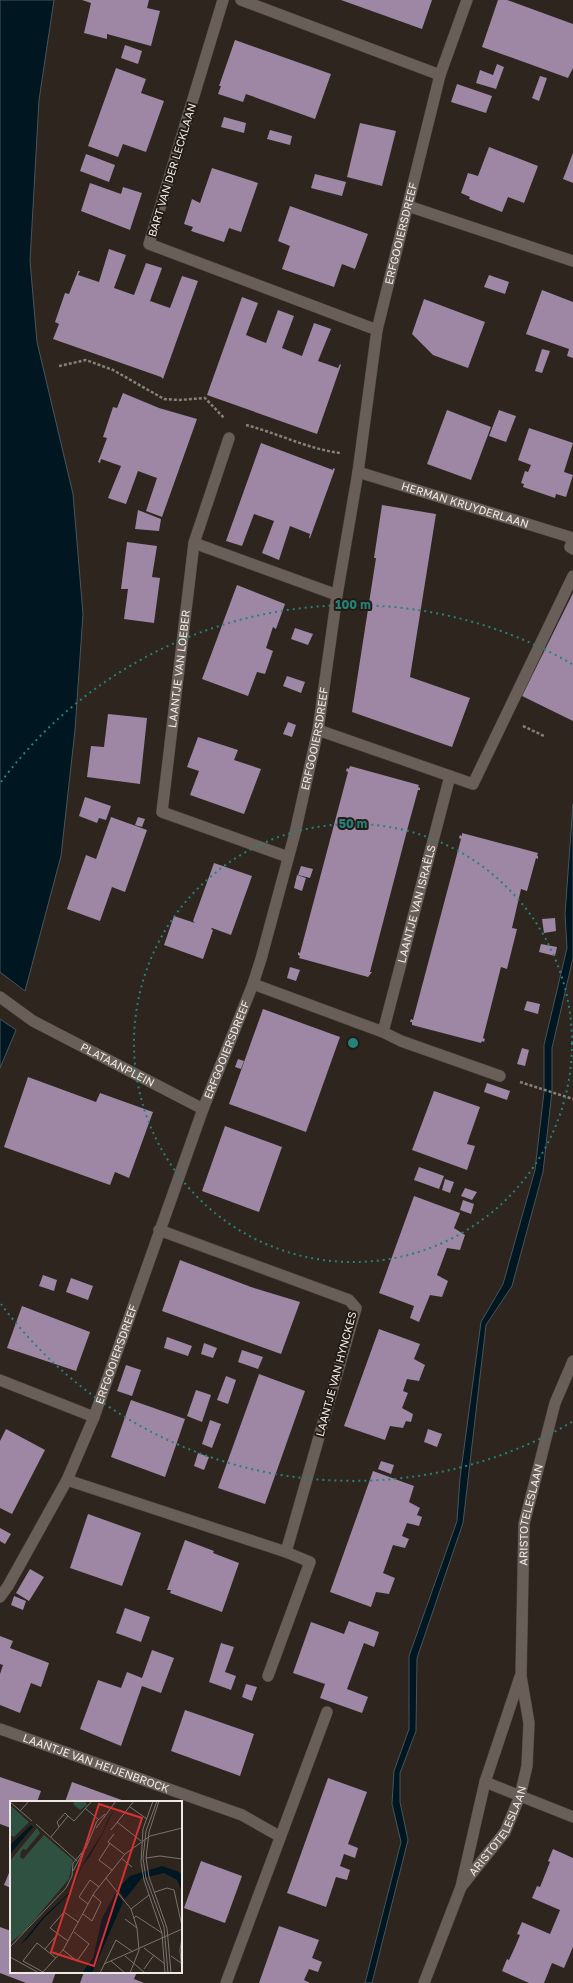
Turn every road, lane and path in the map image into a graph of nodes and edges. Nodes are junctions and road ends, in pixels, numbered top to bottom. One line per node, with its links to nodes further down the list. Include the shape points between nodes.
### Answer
1 (223, 0): 7 (street, BART VAN DER LECKLAAN, via 149,244)
2 (241, 0): 4 (street)
3 (467, 0): 4 (street, ERFGOOIERSDREEF)
4 (440, 75): 5 (street, ERFGOOIERSDREEF)
5 (408, 206): 6 (street); 7 (street, ERFGOOIERSDREEF)
6 (573, 261)
7 (377, 330): 12 (street, ERFGOOIERSDREEF)
8 (59, 366): 9 (path, via 86,360 113,370 164,398 205,398)
9 (227, 420)
10 (242, 424): 12 (path, via 325,451 344,454)
11 (229, 438): 14 (street)
12 (358, 472): 13 (street, HERMAN KRUYDERLAAN); 17 (street, ERFGOOIERSDREEF)
13 (573, 538): 15 (street, via 570,546)
14 (194, 543): 17 (street); 20 (street, LAANTJE VAN LOEBER, via 162,812)
15 (573, 549)
16 (573, 576): 19 (street, via 473,784)
17 (337, 595): 18 (street, ERFGOOIERSDREEF)
18 (318, 730): 19 (street); 20 (street, ERFGOOIERSDREEF)
19 (450, 776): 23 (street, LAANTJE VAN ISRAËLS)
20 (288, 857): 21 (street, ERFGOOIERSDREEF)
21 (253, 984): 23 (street); 27 (street, ERFGOOIERSDREEF)
22 (0, 997): 27 (street, PLATAANPLEIN, via 33,1021)
23 (383, 1032): 24 (street, via 401,1041)
24 (500, 1076)
25 (532, 1086): 26 (path)
26 (573, 1099)
27 (203, 1109): 28 (street, ERFGOOIERSDREEF)
28 (159, 1230): 31 (street, ERFGOOIERSDREEF); 33 (street, LAANTJE VAN HYNCKES, via 349,1300 356,1308)
29 (573, 1361): 36 (street, ARISTOTELESLAAN, via 555,1403 524,1524)
30 (0, 1380): 31 (street)
31 (94, 1417): 32 (street, ERFGOOIERSDREEF)
32 (67, 1480): 33 (street); 34 (street, ERFGOOIERSDREEF)
33 (286, 1552): 35 (street, via 310,1562)
34 (0, 1597)
35 (268, 1676)
36 (521, 1676): 39 (street, ARISTOTELESLAAN); 40 (street, ARISTOTELESLAAN, via 529,1723 527,1766)
37 (327, 1712): 42 (street)
38 (0, 1729): 42 (street, LAANTJE VAN HEIJENBROCK, via 242,1814)
39 (485, 1782): 40 (street); 43 (street, ARISTOTELESLAAN)
40 (520, 1796): 41 (street); 43 (street, ARISTOTELESLAAN, via 505,1832)
41 (573, 1817)
42 (279, 1836): 44 (street)
43 (461, 1887): 45 (street, ARISTOTELESLAAN)
44 (226, 1983)
45 (424, 1983)

